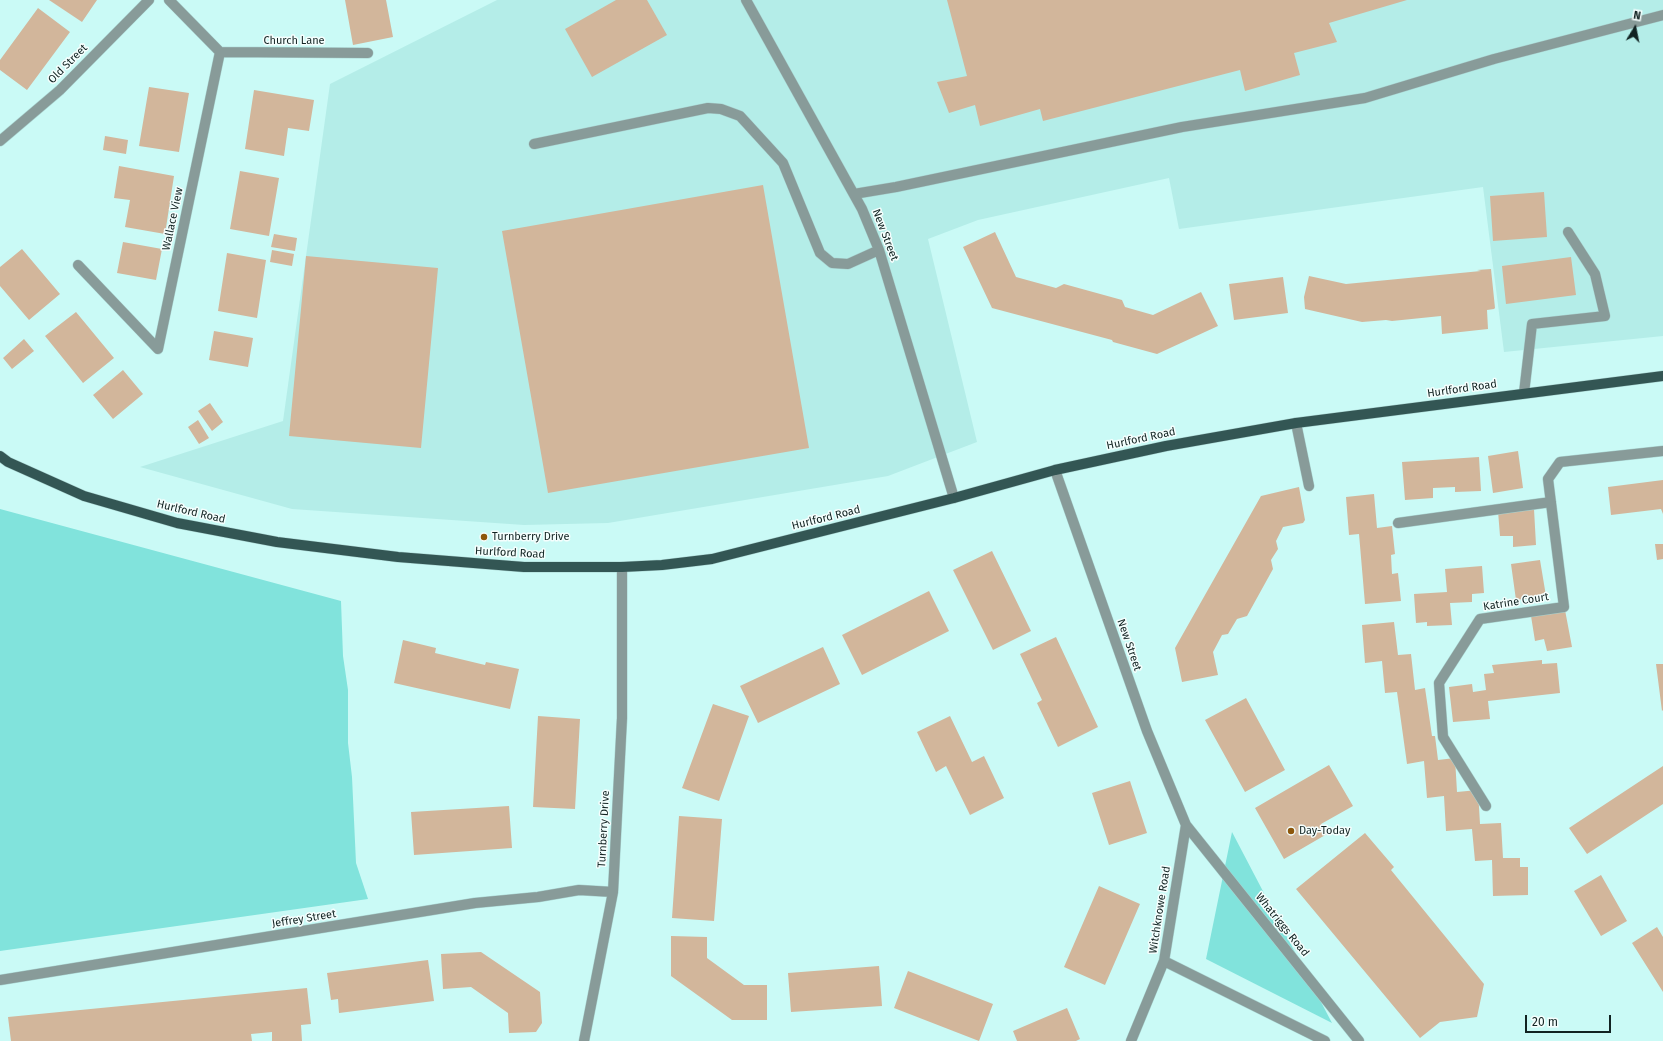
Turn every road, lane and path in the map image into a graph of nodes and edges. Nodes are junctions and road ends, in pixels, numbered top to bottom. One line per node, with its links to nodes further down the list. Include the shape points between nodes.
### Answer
1 (149, 0): 7 (street, Old Street, via 60,90)
2 (169, 0): 5 (street)
3 (746, 0): 9 (street, New Street)
4 (1663, 16): 9 (street, via 1494,59 1365,98 1182,127 896,188)
5 (220, 52): 6 (street, Church Lane); 12 (street, Wallace View, via 158,349)
6 (368, 53)
7 (0, 141)
8 (534, 144): 11 (street, via 708,108 720,108 740,116 783,163 820,253 832,263 848,264)
9 (854, 194): 11 (street, New Street)
10 (1568, 232): 14 (street, via 1595,274 1605,316 1532,324)
11 (879, 250): 20 (street, New Street)
12 (78, 265)
13 (1663, 376): 14 (main road, Hurlford Road)
14 (1524, 393): 15 (main road, Hurlford Road)
15 (1296, 423): 18 (main road, Hurlford Road, via 1166,446); 19 (street)
16 (1663, 451): 21 (street, Katrine Court, via 1560,462 1548,479)
17 (0, 456): 23 (main road, Hurlford Road, via 84,496 177,523 277,542 398,557 524,567)
18 (1055, 470): 20 (main road, Hurlford Road); 25 (street, New Street, via 1147,731)
19 (1309, 486)
20 (954, 498): 23 (main road, Hurlford Road, via 712,559)
21 (1551, 502): 22 (street); 24 (street, Katrine Court, via 1564,606 1480,619 1439,683 1443,737)
22 (1398, 523)
23 (622, 568): 26 (street, Turnberry Drive, via 622,718)
24 (1486, 806)
25 (1186, 825): 27 (street, Witchknowe Road); 32 (street, Whatriggs Road)
26 (613, 892): 28 (street, Jeffrey Street, via 579,890 475,903); 29 (street, Turnberry Drive)
27 (1164, 961): 30 (street, Witchknowe Road); 31 (street)
28 (0, 980)
29 (584, 1041)
30 (1131, 1041)
31 (1325, 1041)
32 (1359, 1041)

